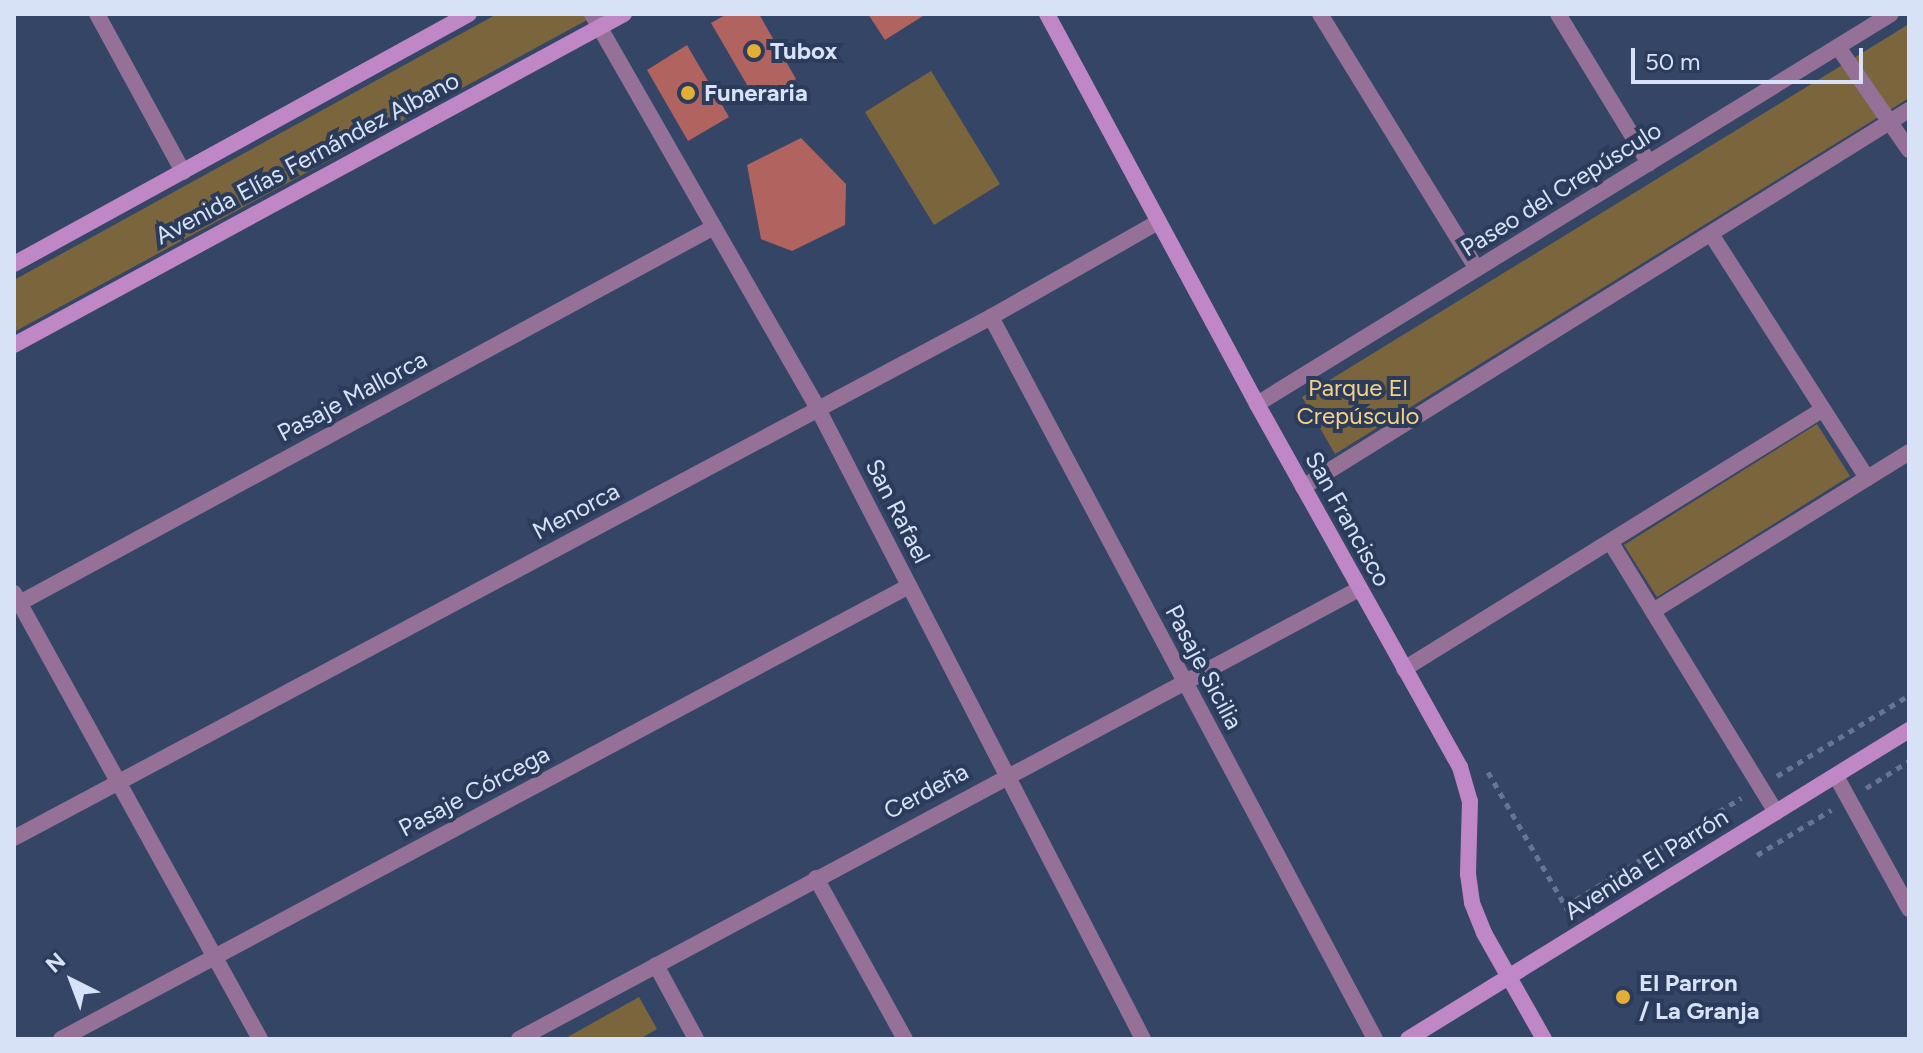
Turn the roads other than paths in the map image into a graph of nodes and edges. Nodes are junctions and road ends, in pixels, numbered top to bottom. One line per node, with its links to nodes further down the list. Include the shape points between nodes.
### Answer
1 (97, 14): 14 (street)
2 (469, 14): 14 (main road, Avenida Elías Fernández Albano)
3 (624, 14): 8 (main road, Avenida Elías Fernández Albano)
4 (1047, 14): 15 (main road, San Francisco)
5 (1320, 14): 19 (street)
6 (1558, 14): 13 (street)
7 (1891, 14): 9 (street, Paseo del Crepúsculo)
8 (596, 21): 16 (street, San Rafael); 21 (main road, Avenida Elías Fernández Albano)
9 (1838, 47): 11 (street); 13 (street, Paseo del Crepúsculo)
10 (1909, 110): 11 (street)
11 (1889, 122): 12 (street); 17 (street)
12 (1909, 150)
13 (1649, 163): 19 (street, Paseo del Crepúsculo)
14 (183, 172): 18 (main road, Avenida Elías Fernández Albano)
15 (1158, 222): 20 (street, Menorca); 22 (main road, San Francisco)
16 (714, 227): 23 (street, San Rafael); 31 (street, Pasaje Mallorca)
17 (1711, 234): 24 (street); 27 (street)
18 (14, 264)
19 (1477, 269): 22 (street, Paseo del Crepúsculo)
20 (991, 317): 23 (street, Menorca); 34 (street, Pasaje Sicilia)
21 (14, 345)
22 (1257, 404): 27 (main road, San Francisco)
23 (818, 409): 29 (street, San Rafael); 38 (street, Menorca)
24 (1823, 409): 26 (street); 28 (street)
25 (1909, 452): 26 (street)
26 (1867, 478): 32 (street)
27 (1303, 487): 30 (main road, San Francisco)
28 (1611, 543): 32 (street); 33 (street)
29 (909, 586): 36 (street, San Rafael); 43 (street, Pasaje Córcega)
30 (1359, 589): 33 (main road, San Francisco); 34 (street, Cerdeña)
31 (16, 601): 38 (street)
32 (1653, 611): 39 (street)
33 (1404, 669): 45 (main road, San Francisco, via 1466,784 1472,903)
34 (1185, 681): 36 (street, Cerdeña); 52 (street, Pasaje Sicilia)
35 (1909, 730): 37 (main road, Avenida El Parrón)
36 (1007, 775): 41 (street, Cerdeña); 51 (street, San Rafael)
37 (1836, 776): 39 (main road, Avenida El Parrón); 42 (street)
38 (117, 782): 40 (street, Menorca); 43 (street)
39 (1776, 812): 45 (main road, Avenida El Parrón)
40 (14, 838)
41 (816, 878): 44 (street, Cerdeña); 50 (street)
42 (1909, 909)
43 (214, 958): 46 (street, Pasaje Córcega); 47 (street)
44 (656, 965): 48 (street, Cerdeña); 49 (street)
45 (1509, 977): 53 (main road, Avenida El Parrón); 54 (main road, San Francisco)
46 (61, 1039)
47 (260, 1039)
48 (519, 1039)
49 (696, 1039)
50 (905, 1039)
51 (1143, 1039)
52 (1375, 1039)
53 (1408, 1039)
54 (1544, 1039)

